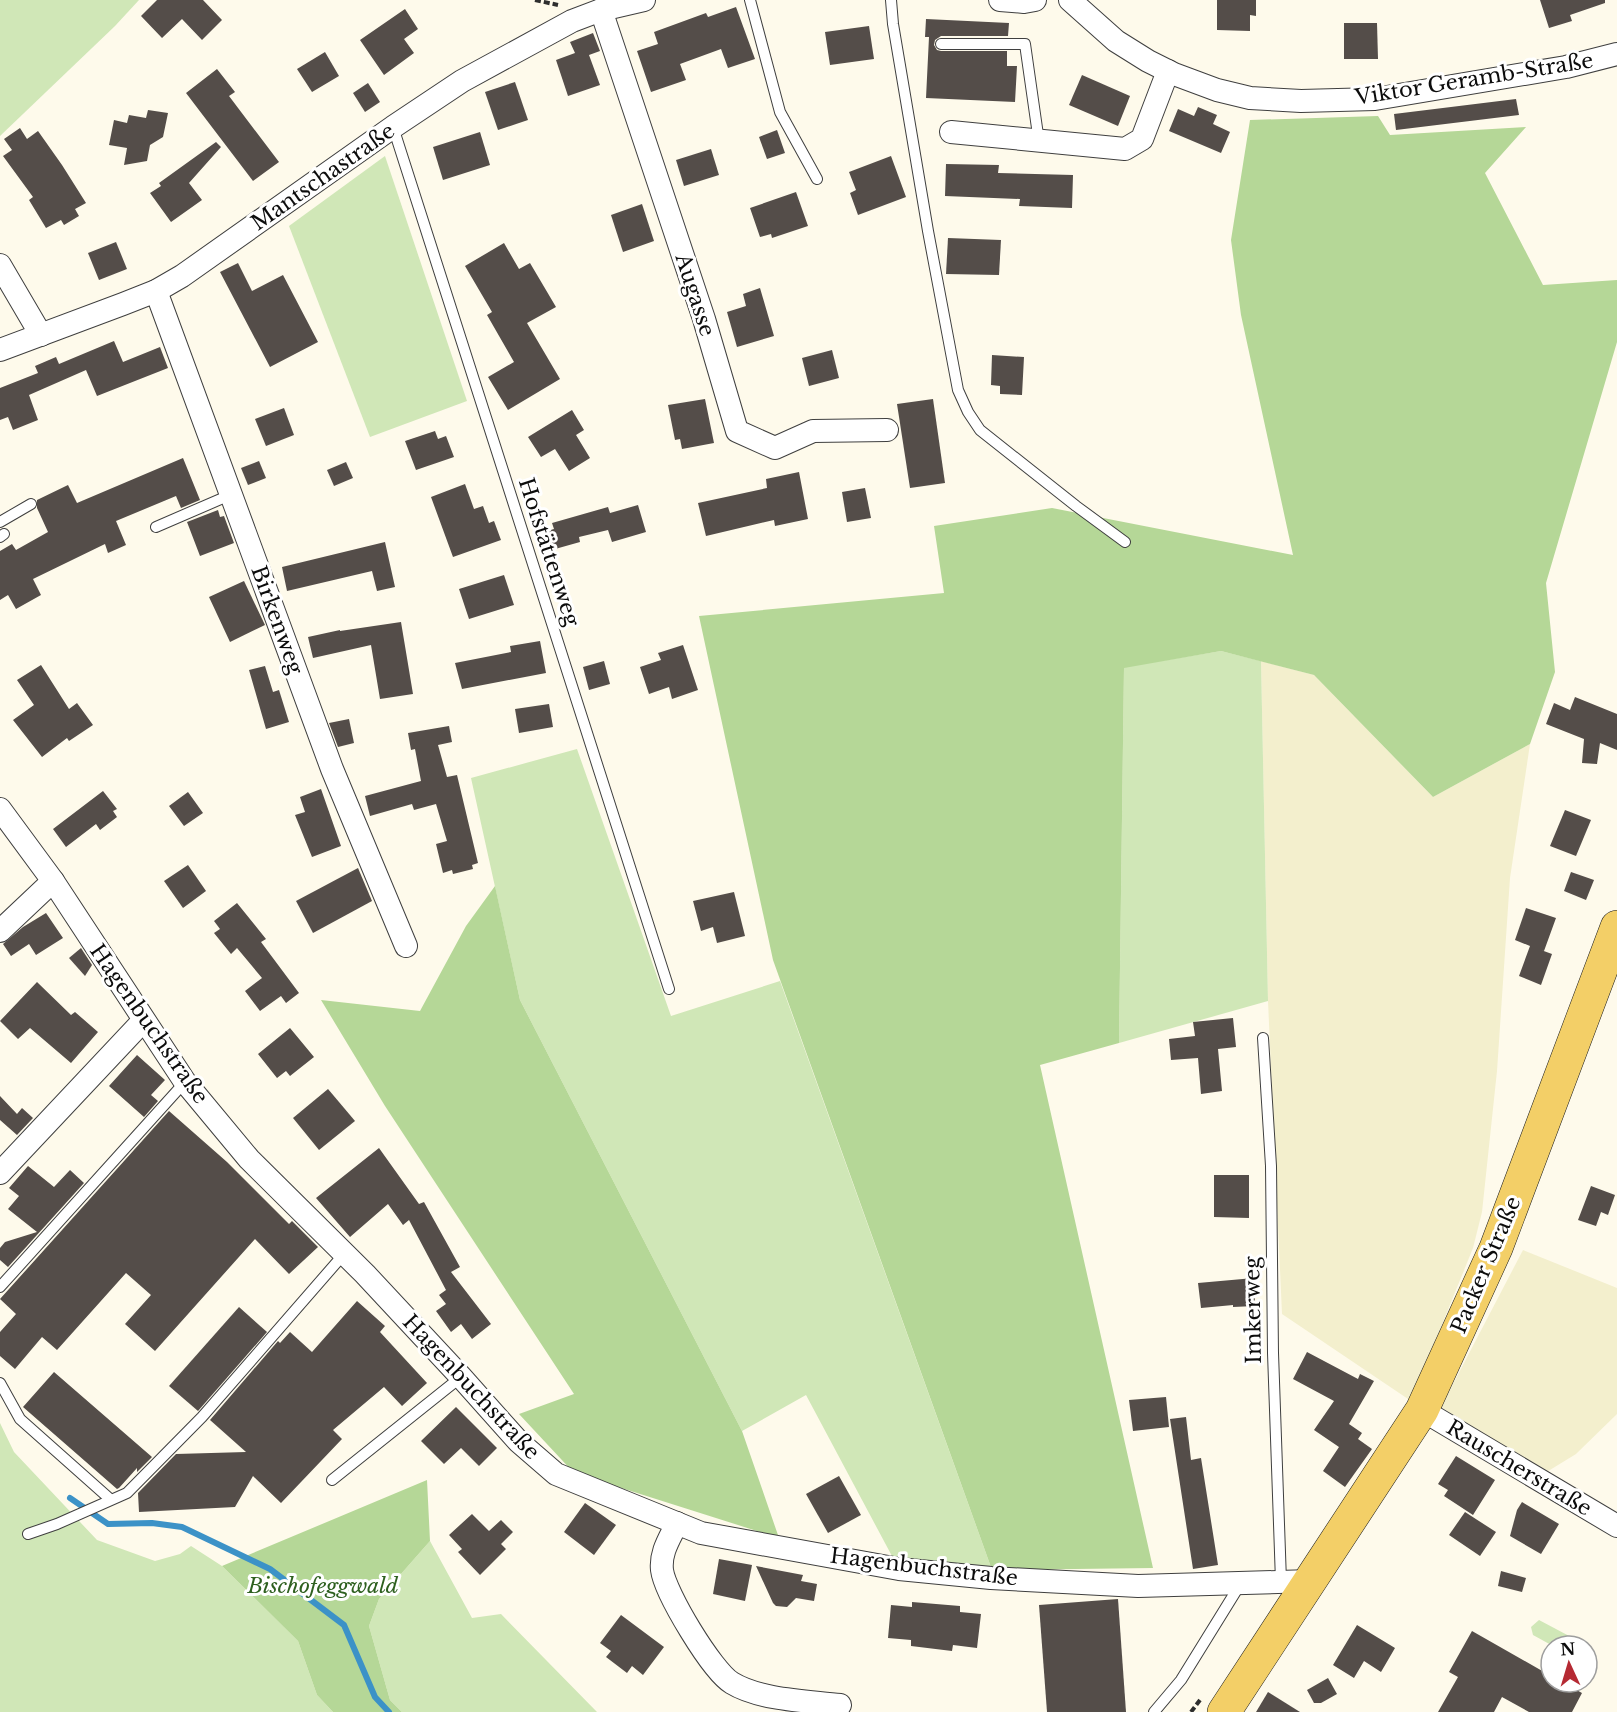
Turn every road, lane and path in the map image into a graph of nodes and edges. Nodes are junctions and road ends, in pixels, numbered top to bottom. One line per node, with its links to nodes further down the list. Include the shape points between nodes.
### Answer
1 (750, 0): 13 (lane, via 780,112)
2 (891, 0): 23 (lane, via 958,390 980,430)
3 (1000, 0): 4 (street)
4 (1035, 0)
5 (1070, 0): 9 (street, Viktor Geramb-Straße, via 1116,41)
6 (622, 3): 10 (street, Mantschastraße, via 572,21 462,81); 18 (street, Augasse, via 736,431 775,448 813,431)
7 (941, 44): 12 (lane, via 1025,44)
8 (1617, 54): 9 (street, Viktor Geramb-Straße, via 1375,99 1250,98)
9 (1168, 71): 12 (street, via 1142,140 1125,149)
10 (393, 127): 15 (street, Mantschastraße); 29 (lane, Hofstättenweg)
11 (951, 132): 12 (street)
12 (1039, 142)
13 (817, 179)
14 (0, 265): 16 (street)
15 (156, 291): 16 (street, Mantschastraße); 19 (street, Birkenweg)
16 (40, 335): 17 (street, Mantschastraße)
17 (0, 350)
18 (887, 430)
19 (230, 495): 22 (lane); 28 (street, Birkenweg, via 332,769)
20 (31, 504): 21 (lane)
21 (0, 522)
22 (156, 527)
23 (1125, 542)
24 (0, 809): 25 (street, Hagenbuchstraße)
25 (53, 881): 27 (street); 30 (street, Hagenbuchstraße)
26 (1617, 927): 38 (main road, Packer Straße, via 1496,1248)
27 (0, 931)
28 (406, 946)
29 (669, 989)
30 (143, 1020): 32 (street, Hagenbuchstraße); 33 (street)
31 (1263, 1038): 44 (lane, Imkerweg, via 1271,1166 1273,1353)
32 (185, 1082): 34 (street, Hagenbuchstraße, via 249,1159); 35 (lane)
33 (0, 1173)
34 (344, 1254): 36 (street, Hagenbuchstraße); 40 (lane, via 202,1417 127,1493)
35 (0, 1287)
36 (461, 1377): 39 (lane); 41 (street, Hagenbuchstraße, via 519,1442 556,1474)
37 (0, 1383): 40 (lane, via 20,1419)
38 (1422, 1410): 42 (street, Rauscherstraße); 44 (main road, Packer Straße)
39 (332, 1479)
40 (110, 1499): 43 (lane)
41 (677, 1523): 45 (street, Hagenbuchstraße, via 701,1533 899,1569 1138,1586); 46 (street, via 663,1551 662,1571 675,1602 721,1675 746,1689)
42 (1617, 1526)
43 (28, 1534)
44 (1296, 1581): 45 (street, Hagenbuchstraße); 48 (main road, Packer Straße)
45 (1241, 1582): 47 (lane, via 1181,1680)
46 (840, 1705)
47 (1154, 1712)
48 (1224, 1712)

